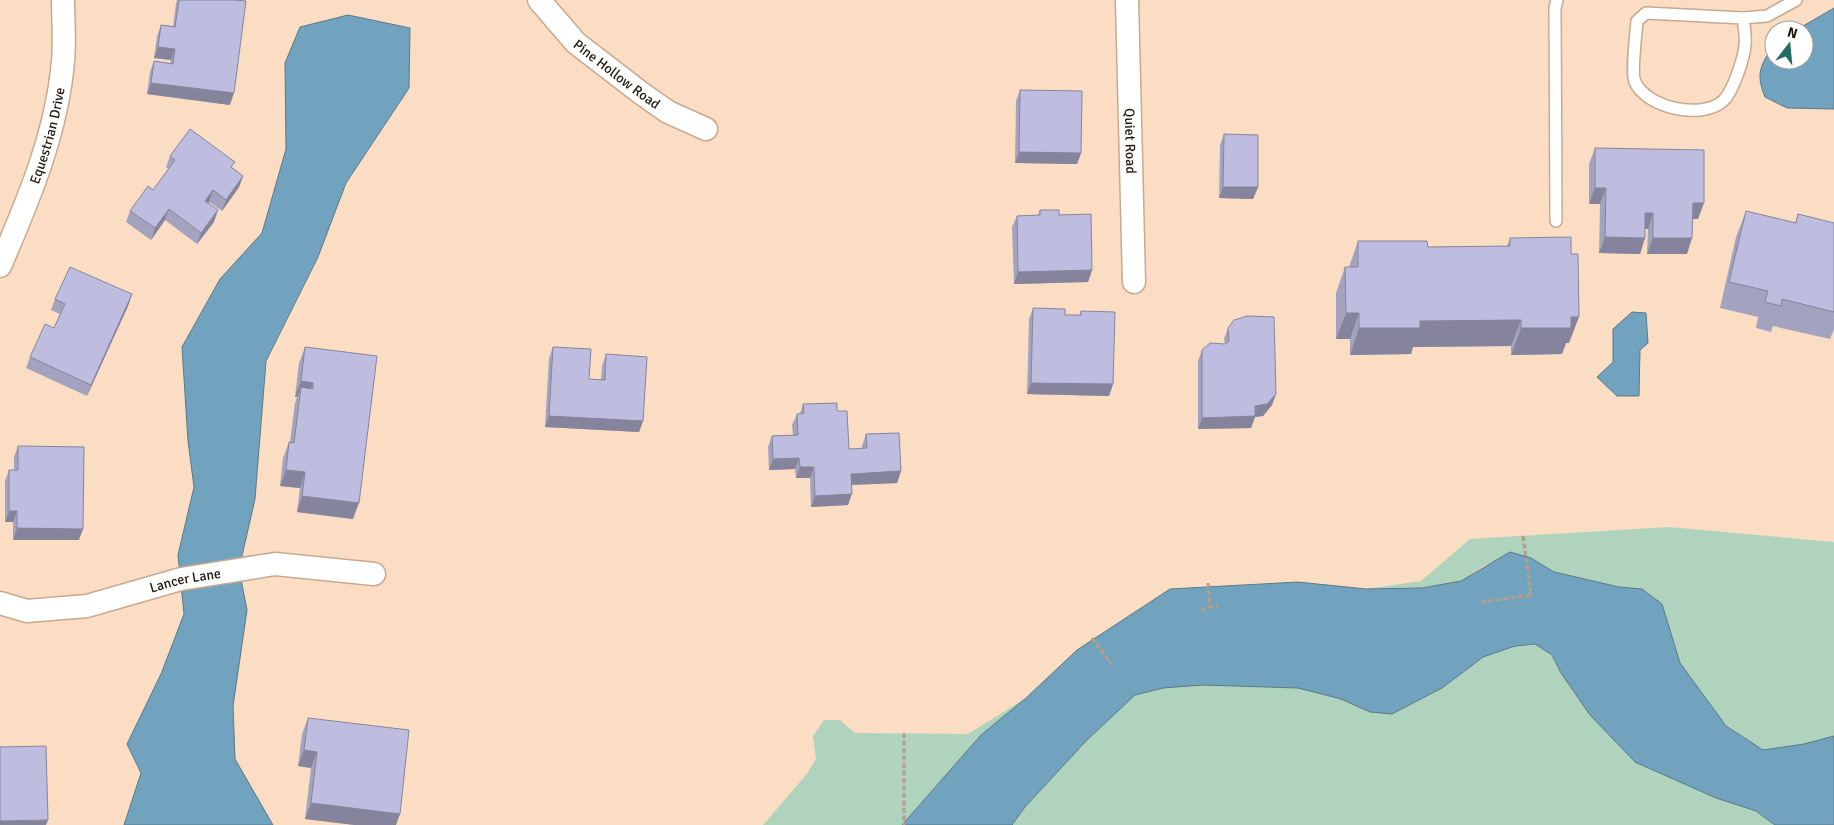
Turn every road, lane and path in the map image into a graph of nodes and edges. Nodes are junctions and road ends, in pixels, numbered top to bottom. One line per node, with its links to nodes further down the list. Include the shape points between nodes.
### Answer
1 (64, 0): 9 (street, Equestrian Drive, via 63,61 55,111 28,202)
2 (539, 0): 7 (street, Pine Hollow Road, via 576,43 668,112)
3 (1127, 0): 10 (street, Quiet Road)
4 (1557, 0): 8 (lane)
5 (1796, 0): 6 (lane, via 1768,16)
6 (1743, 18): 6 (lane, via 1646,13 1637,21 1634,80 1641,92 1655,102 1677,110 1703,109 1723,101 1735,82 1745,45)
7 (706, 130)
8 (1556, 221)
9 (0, 266)
10 (1134, 282)
11 (1523, 536): 14 (path, via 1531,595)
12 (374, 574): 15 (street, Lancer Lane, via 275,564 181,578 87,606 27,611)
13 (1208, 583): 17 (path)
14 (1481, 602)
15 (0, 603)
16 (1218, 606): 17 (path)
17 (1210, 607): 18 (path)
18 (1201, 610)
19 (1092, 638): 20 (path)
20 (1111, 664)
21 (904, 733): 22 (path)
22 (904, 825)

